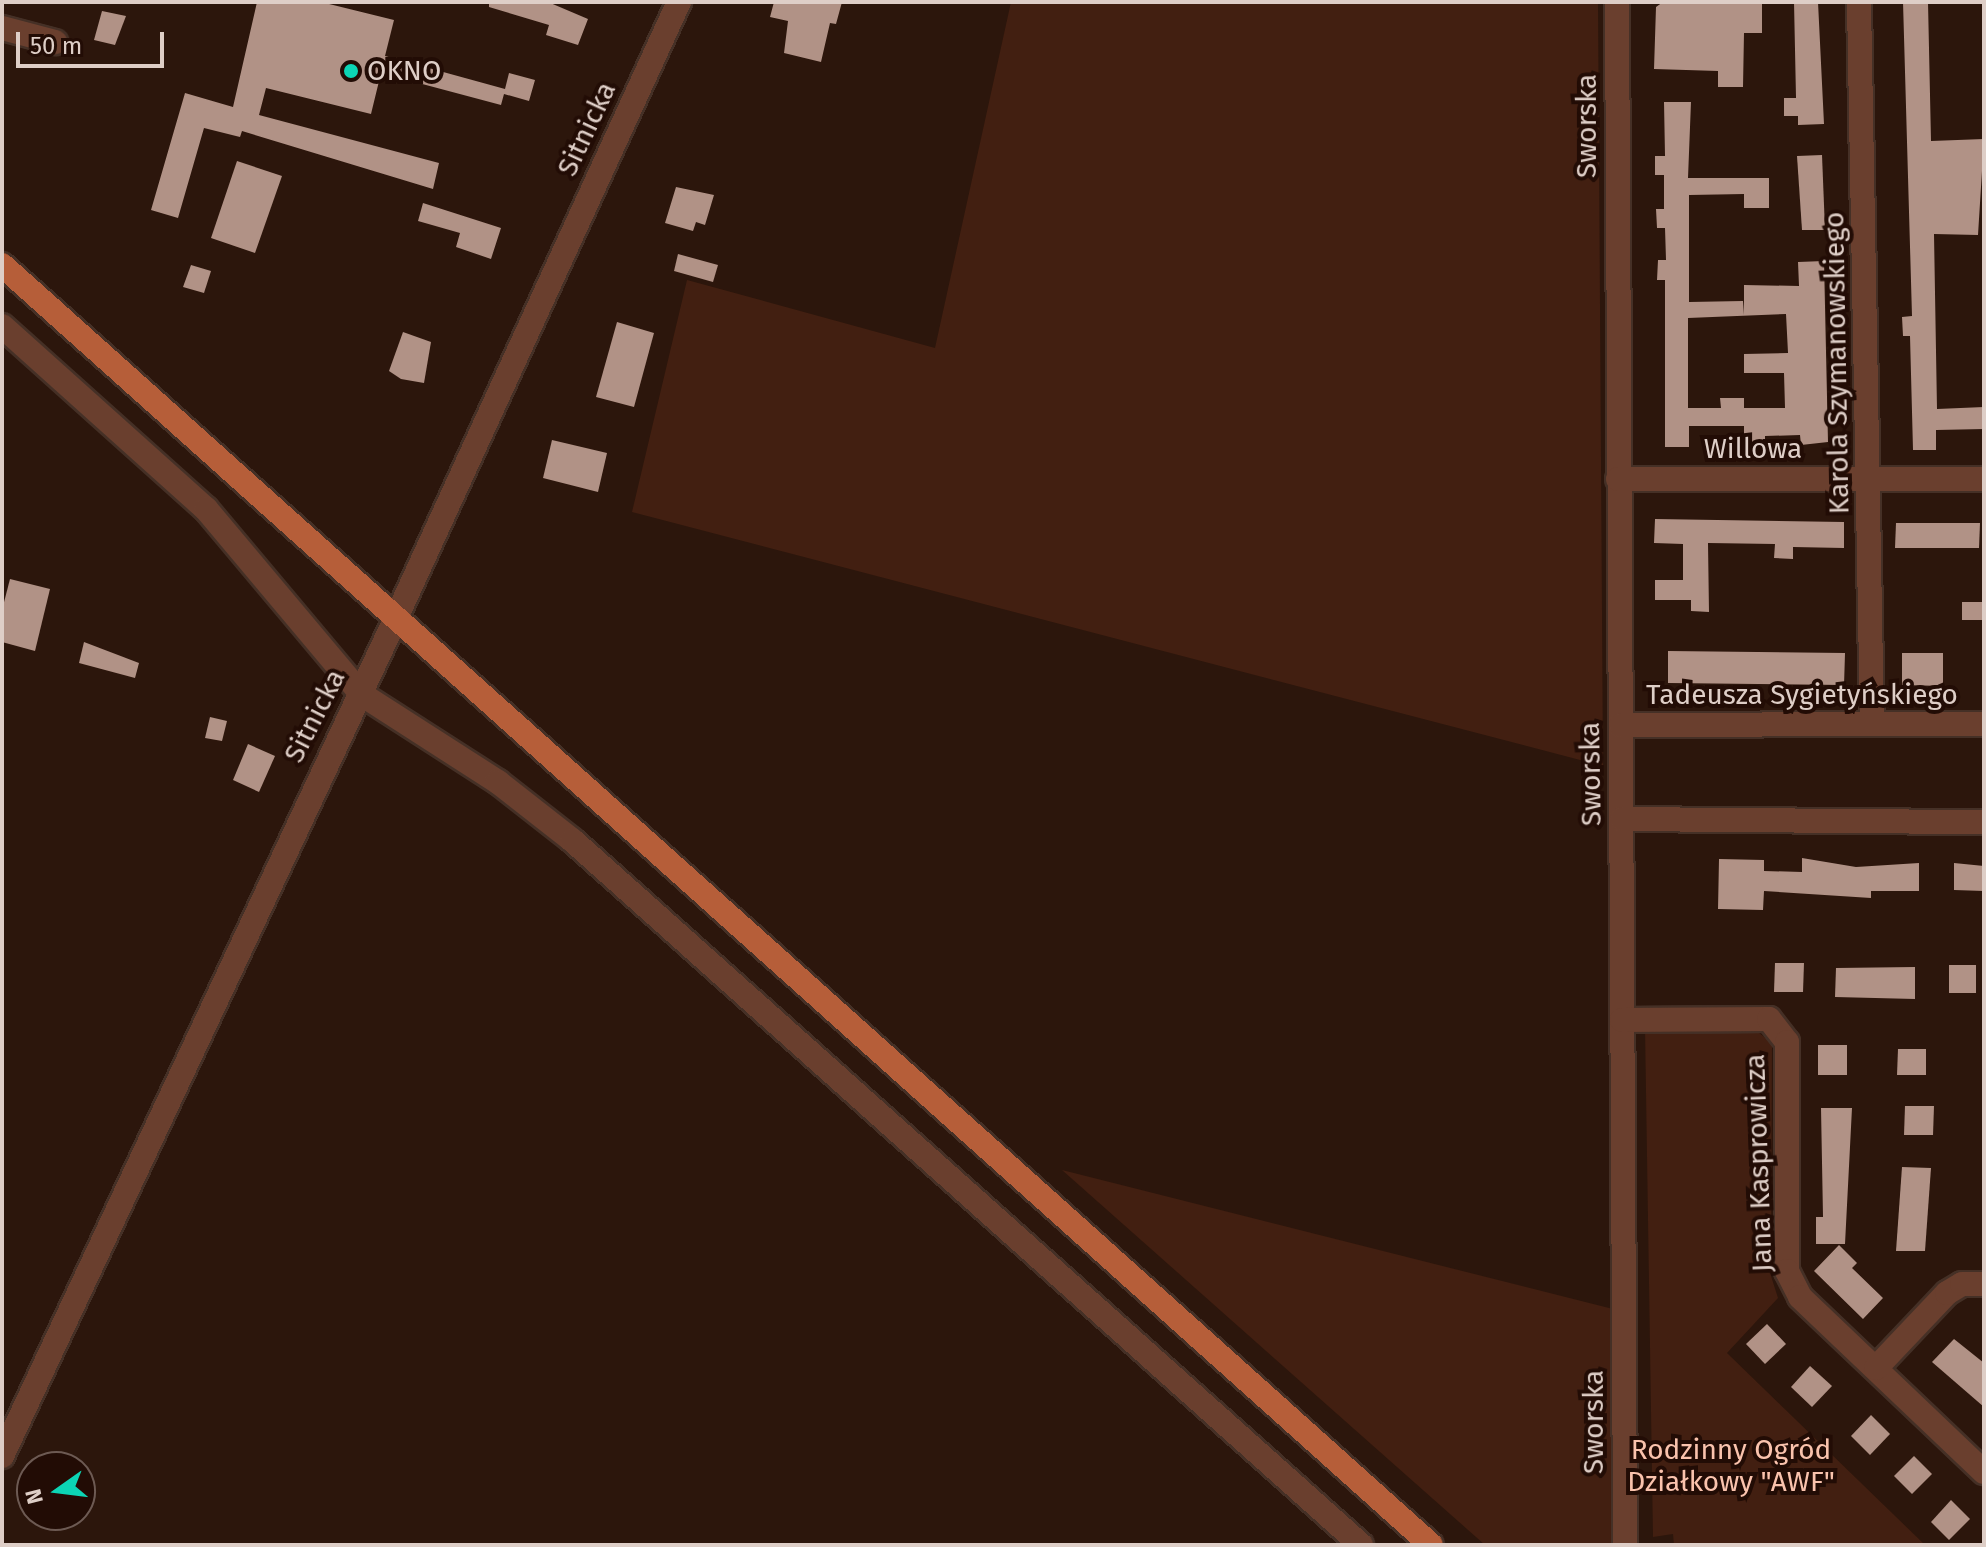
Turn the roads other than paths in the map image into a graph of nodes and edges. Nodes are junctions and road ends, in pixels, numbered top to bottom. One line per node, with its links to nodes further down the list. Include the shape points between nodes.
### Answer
1 (679, 2): 11 (street, Sitnicka)
2 (1617, 2): 8 (street, Sworska)
3 (1859, 2): 9 (street, Karola Szymanowskiego)
4 (2, 28): 5 (street)
5 (55, 42)
6 (2, 265): 11 (main road)
7 (2, 326): 12 (street, via 206,509)
8 (1618, 479): 9 (street, Willowa); 15 (street, Sworska)
9 (1870, 479): 10 (street, Willowa); 13 (street, Karola Szymanowskiego)
10 (1984, 479)
11 (396, 618): 12 (street, Sitnicka); 24 (main road)
12 (361, 694): 21 (street, Sitnicka); 23 (street, via 498,782 563,832)
13 (1872, 723): 14 (street, Tadeusza Sygietyńskiego); 15 (street, Tadeusza Sygietyńskiego)
14 (1984, 724)
15 (1621, 725): 16 (street, Sworska)
16 (1622, 819): 17 (street); 18 (street, Sworska)
17 (1984, 822)
18 (1622, 1020): 20 (street, Jana Kasprowicza, via 1769,1019 1787,1042 1787,1271 1800,1297); 25 (street, Sworska)
19 (1984, 1284): 20 (street, via 1962,1284 1947,1293)
20 (1876, 1368): 22 (street, Jana Kasprowicza)
21 (2, 1456)
22 (1984, 1472)
23 (1361, 1545)
24 (1431, 1545)
25 (1625, 1545)

